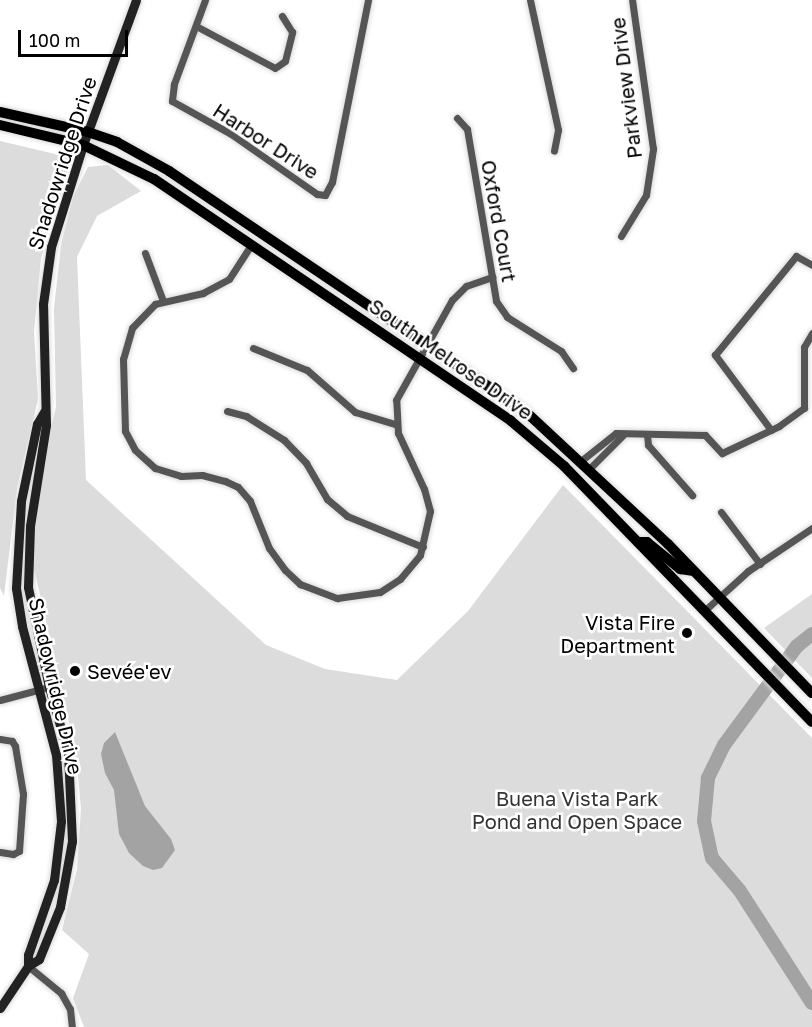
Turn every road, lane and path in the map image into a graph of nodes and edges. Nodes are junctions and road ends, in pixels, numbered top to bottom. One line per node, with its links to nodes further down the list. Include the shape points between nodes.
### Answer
1 (136, 0): 11 (street, Shadowridge Drive)
2 (205, 0): 7 (street, Harbor Drive)
3 (368, 0): 7 (street, Harbor Drive, via 332,182 325,195 317,194 231,134 172,101 174,84)
4 (530, 0): 13 (street, via 558,130)
5 (632, 0): 14 (street, Parkview Drive, via 653,149 646,195)
6 (282, 16): 7 (street, via 292,32 285,61 275,68)
7 (196, 26)
8 (0, 112): 11 (main road, South Melrose Drive)
9 (457, 118): 18 (street, Oxford Court, via 467,129)
10 (0, 125): 12 (main road, South Melrose Drive)
11 (88, 132): 12 (street, Shadowridge Drive); 21 (main road, South Melrose Drive, via 117,142 169,171)
12 (83, 145): 15 (main road, South Melrose Drive, via 154,179); 26 (street, Shadowridge Drive, via 51,247 43,304)
13 (554, 151)
14 (621, 236)
15 (250, 244): 19 (street, via 229,279 203,293); 23 (main road, South Melrose Drive)
16 (145, 253): 19 (street)
17 (812, 265): 28 (street, via 796,256 716,355)
18 (492, 277): 21 (street, via 466,286 452,300); 24 (street, Oxford Court, via 496,301 507,317 561,351)
19 (163, 301): 36 (street, via 142,315 126,341 122,409 125,431 135,450 155,468 181,476 202,475 238,488 256,512 269,548 285,570 300,584 337,598 380,592 411,568)
20 (812, 333): 28 (street, via 804,347 804,408)
21 (427, 344): 23 (street); 31 (main road, South Melrose Drive, via 526,411)
22 (253, 348): 27 (street, via 307,370 355,412)
23 (418, 358): 27 (street, via 396,400); 35 (main road, South Melrose Drive, via 539,444)
24 (573, 368)
25 (227, 411): 36 (street, via 246,416 284,440 306,463 327,499 346,516)
26 (44, 412): 41 (street, Shadowridge Drive, via 46,425 30,526 28,587); 42 (street, Shadowridge Drive, via 37,424 21,501 15,554 22,626)
27 (395, 424): 36 (street, via 430,512)
28 (771, 430): 30 (street, via 722,453 705,435)
29 (623, 435): 30 (street); 31 (street); 31 (street, via 610,436)
30 (647, 435): 32 (street, via 648,445)
31 (586, 464): 38 (main road, South Melrose Drive)
32 (692, 495)
33 (721, 512): 37 (street)
34 (812, 528): 37 (street)
35 (638, 542): 38 (main road, via 647,542 680,569); 40 (main road, South Melrose Drive)
36 (423, 547)
37 (760, 564): 39 (street)
38 (693, 571): 39 (main road, South Melrose Drive)
39 (718, 596): 40 (street); 43 (main road, South Melrose Drive)
40 (704, 611): 45 (main road, South Melrose Drive)
41 (49, 687): 42 (street); 48 (street, Shadowridge Drive, via 68,753 72,842 60,907 39,959)
42 (38, 690): 44 (street); 48 (street, Shadowridge Drive, via 56,755 61,821 54,880 28,955)
43 (812, 693)
44 (0, 700)
45 (808, 719)
46 (0, 739): 47 (street, via 12,741 15,746 23,794 19,851 7,855)
47 (0, 852)
48 (28, 966): 49 (street, Shadowridge Drive); 50 (street, via 61,993 70,1009)
49 (0, 1008)
50 (72, 1027)

